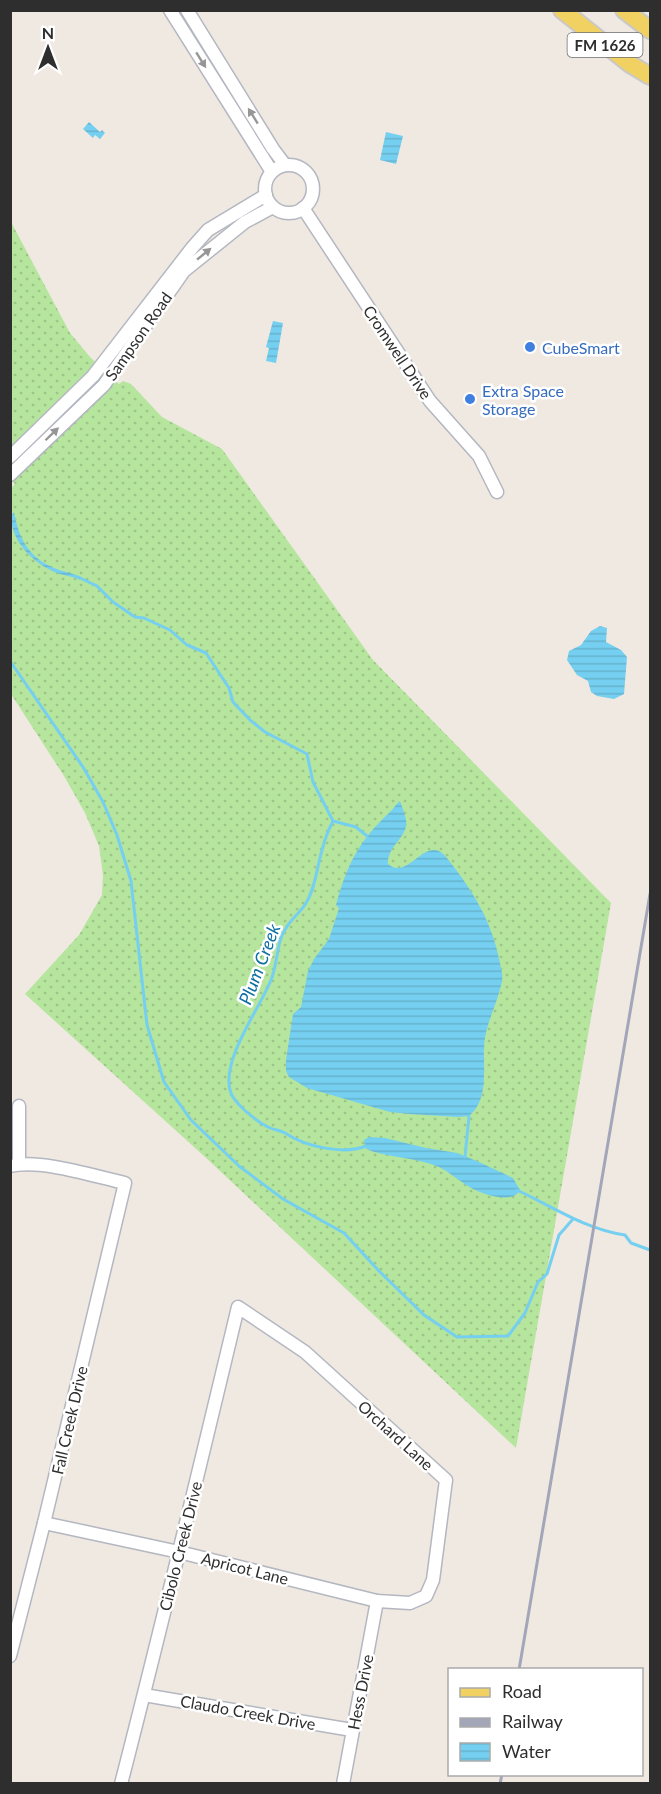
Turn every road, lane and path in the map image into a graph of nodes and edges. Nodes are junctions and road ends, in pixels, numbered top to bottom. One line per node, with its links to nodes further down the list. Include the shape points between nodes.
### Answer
1 (170, 10): 8 (street, one-way to 8)
2 (187, 10): 7 (street, one-way to 2)
3 (562, 10): 6 (main road, FM 1626)
4 (624, 10): 5 (main road, FM 1626)
5 (651, 30)
6 (651, 76)
7 (285, 165): 8 (street); 11 (street, via 304,170 312,182 312,197)
8 (272, 172): 9 (street, via 266,182)
9 (266, 195): 10 (street); 12 (street, Sampson Road, via 208,230 93,376)
10 (273, 207): 11 (street, via 287,213); 13 (street, Sampson Road, one-way to 10, via 104,385 184,271 245,222)
11 (303, 208): 14 (street, Cromwell Drive, via 430,401 479,456)
12 (10, 457)
13 (10, 476)
14 (497, 492)
15 (19, 1106): 16 (street)
16 (15, 1165): 18 (street, Fall Creek Drive, via 59,1168 125,1183)
17 (238, 1307): 19 (street, Cibolo Creek Drive); 21 (street, Orchard Lane, via 305,1352 446,1480 433,1580 426,1596)
18 (44, 1523): 19 (street, Apricot Lane); 22 (street, Fall Creek Drive)
19 (179, 1552): 20 (street, Apricot Lane); 23 (street, Cibolo Creek Drive)
20 (377, 1601): 21 (street, Apricot Lane); 24 (street, Hess Drive)
21 (410, 1603)
22 (10, 1656)
23 (144, 1695): 24 (street, Claudo Creek Drive); 25 (street, Cibolo Creek Drive)
24 (352, 1730): 26 (street, Hess Drive)
25 (121, 1784)
26 (343, 1784)

